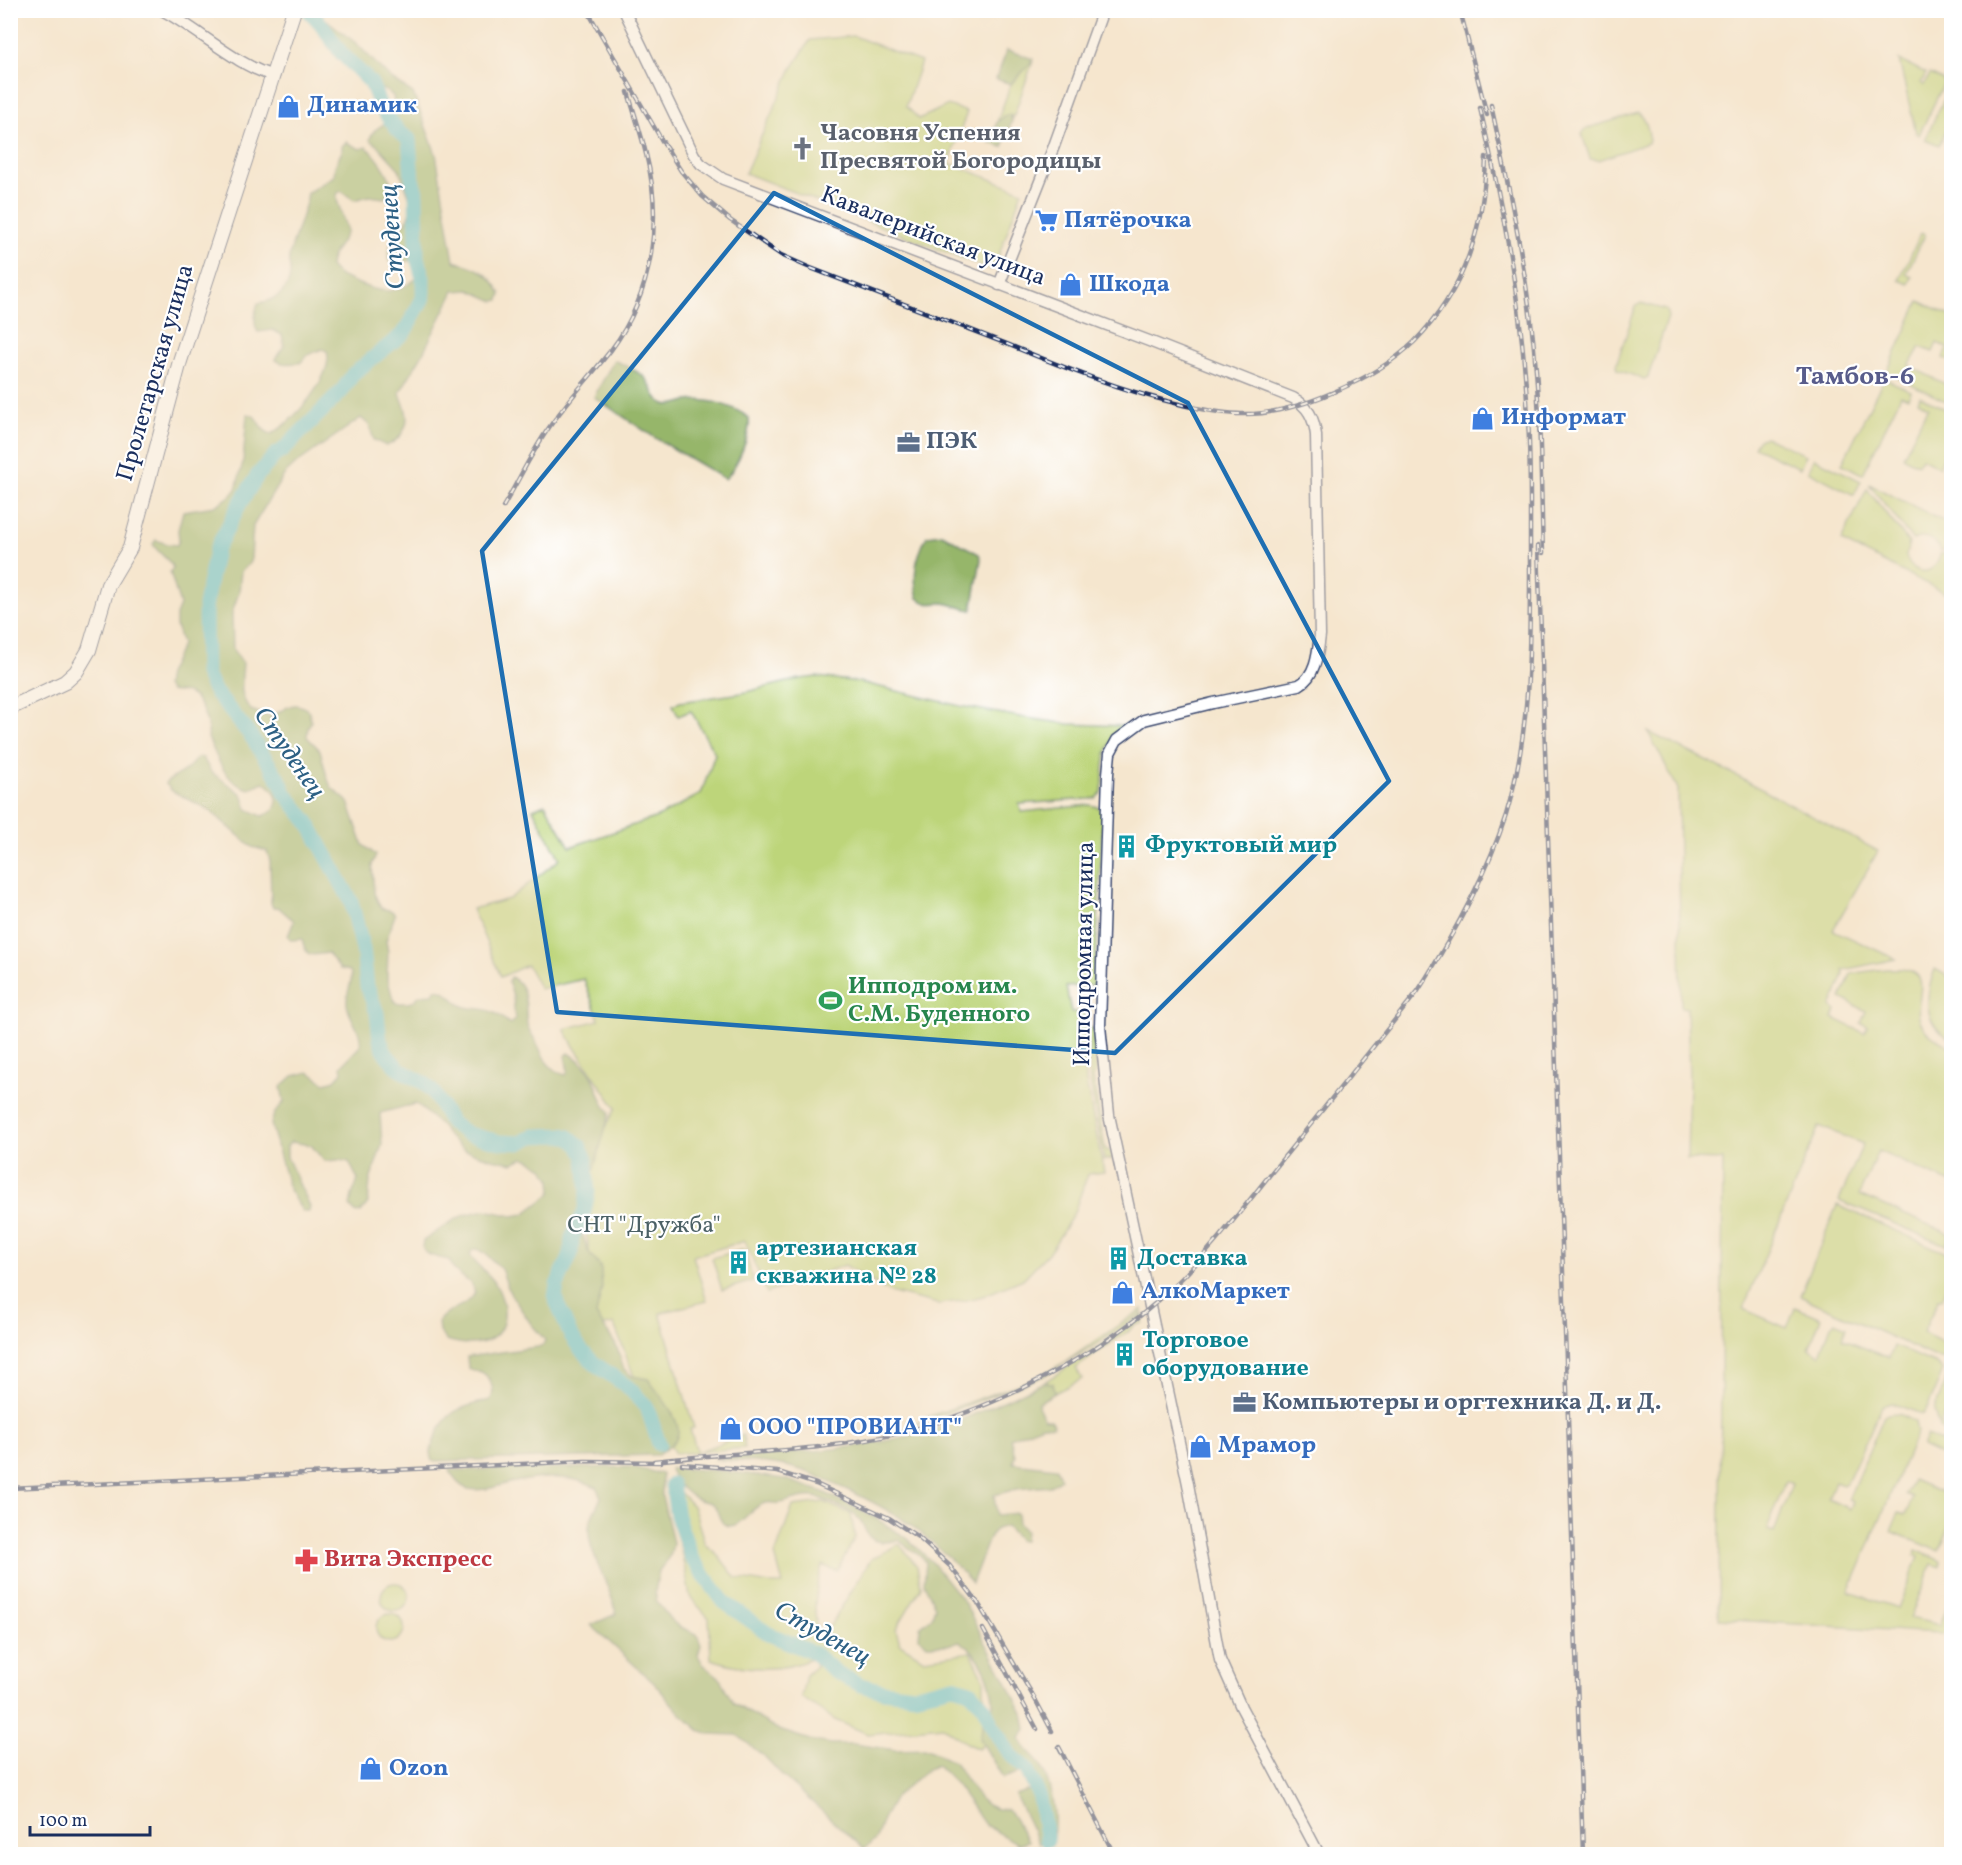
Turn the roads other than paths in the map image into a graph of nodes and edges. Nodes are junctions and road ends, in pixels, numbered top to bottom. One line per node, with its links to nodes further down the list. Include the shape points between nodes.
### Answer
1 (162, 10): 5 (street, via 243,62)
2 (624, 10): 6 (street, Кавалерийская улица, via 688,143 710,171 744,188)
3 (1103, 10): 6 (street)
4 (293, 14): 5 (main road, Пролетарская улица)
5 (274, 76): 7 (main road, Пролетарская улица, via 180,361 130,548 108,585 89,650 76,672 64,682)
6 (999, 285): 8 (street, Кавалерийская улица, via 1293,398 1313,420 1320,634 1310,675 1299,685 1144,720)
7 (10, 708)
8 (1117, 740): 9 (street, Ипподромная улица, via 1108,768 1101,1018 1109,1115 1188,1484 1220,1660)
9 (1318, 1854)

